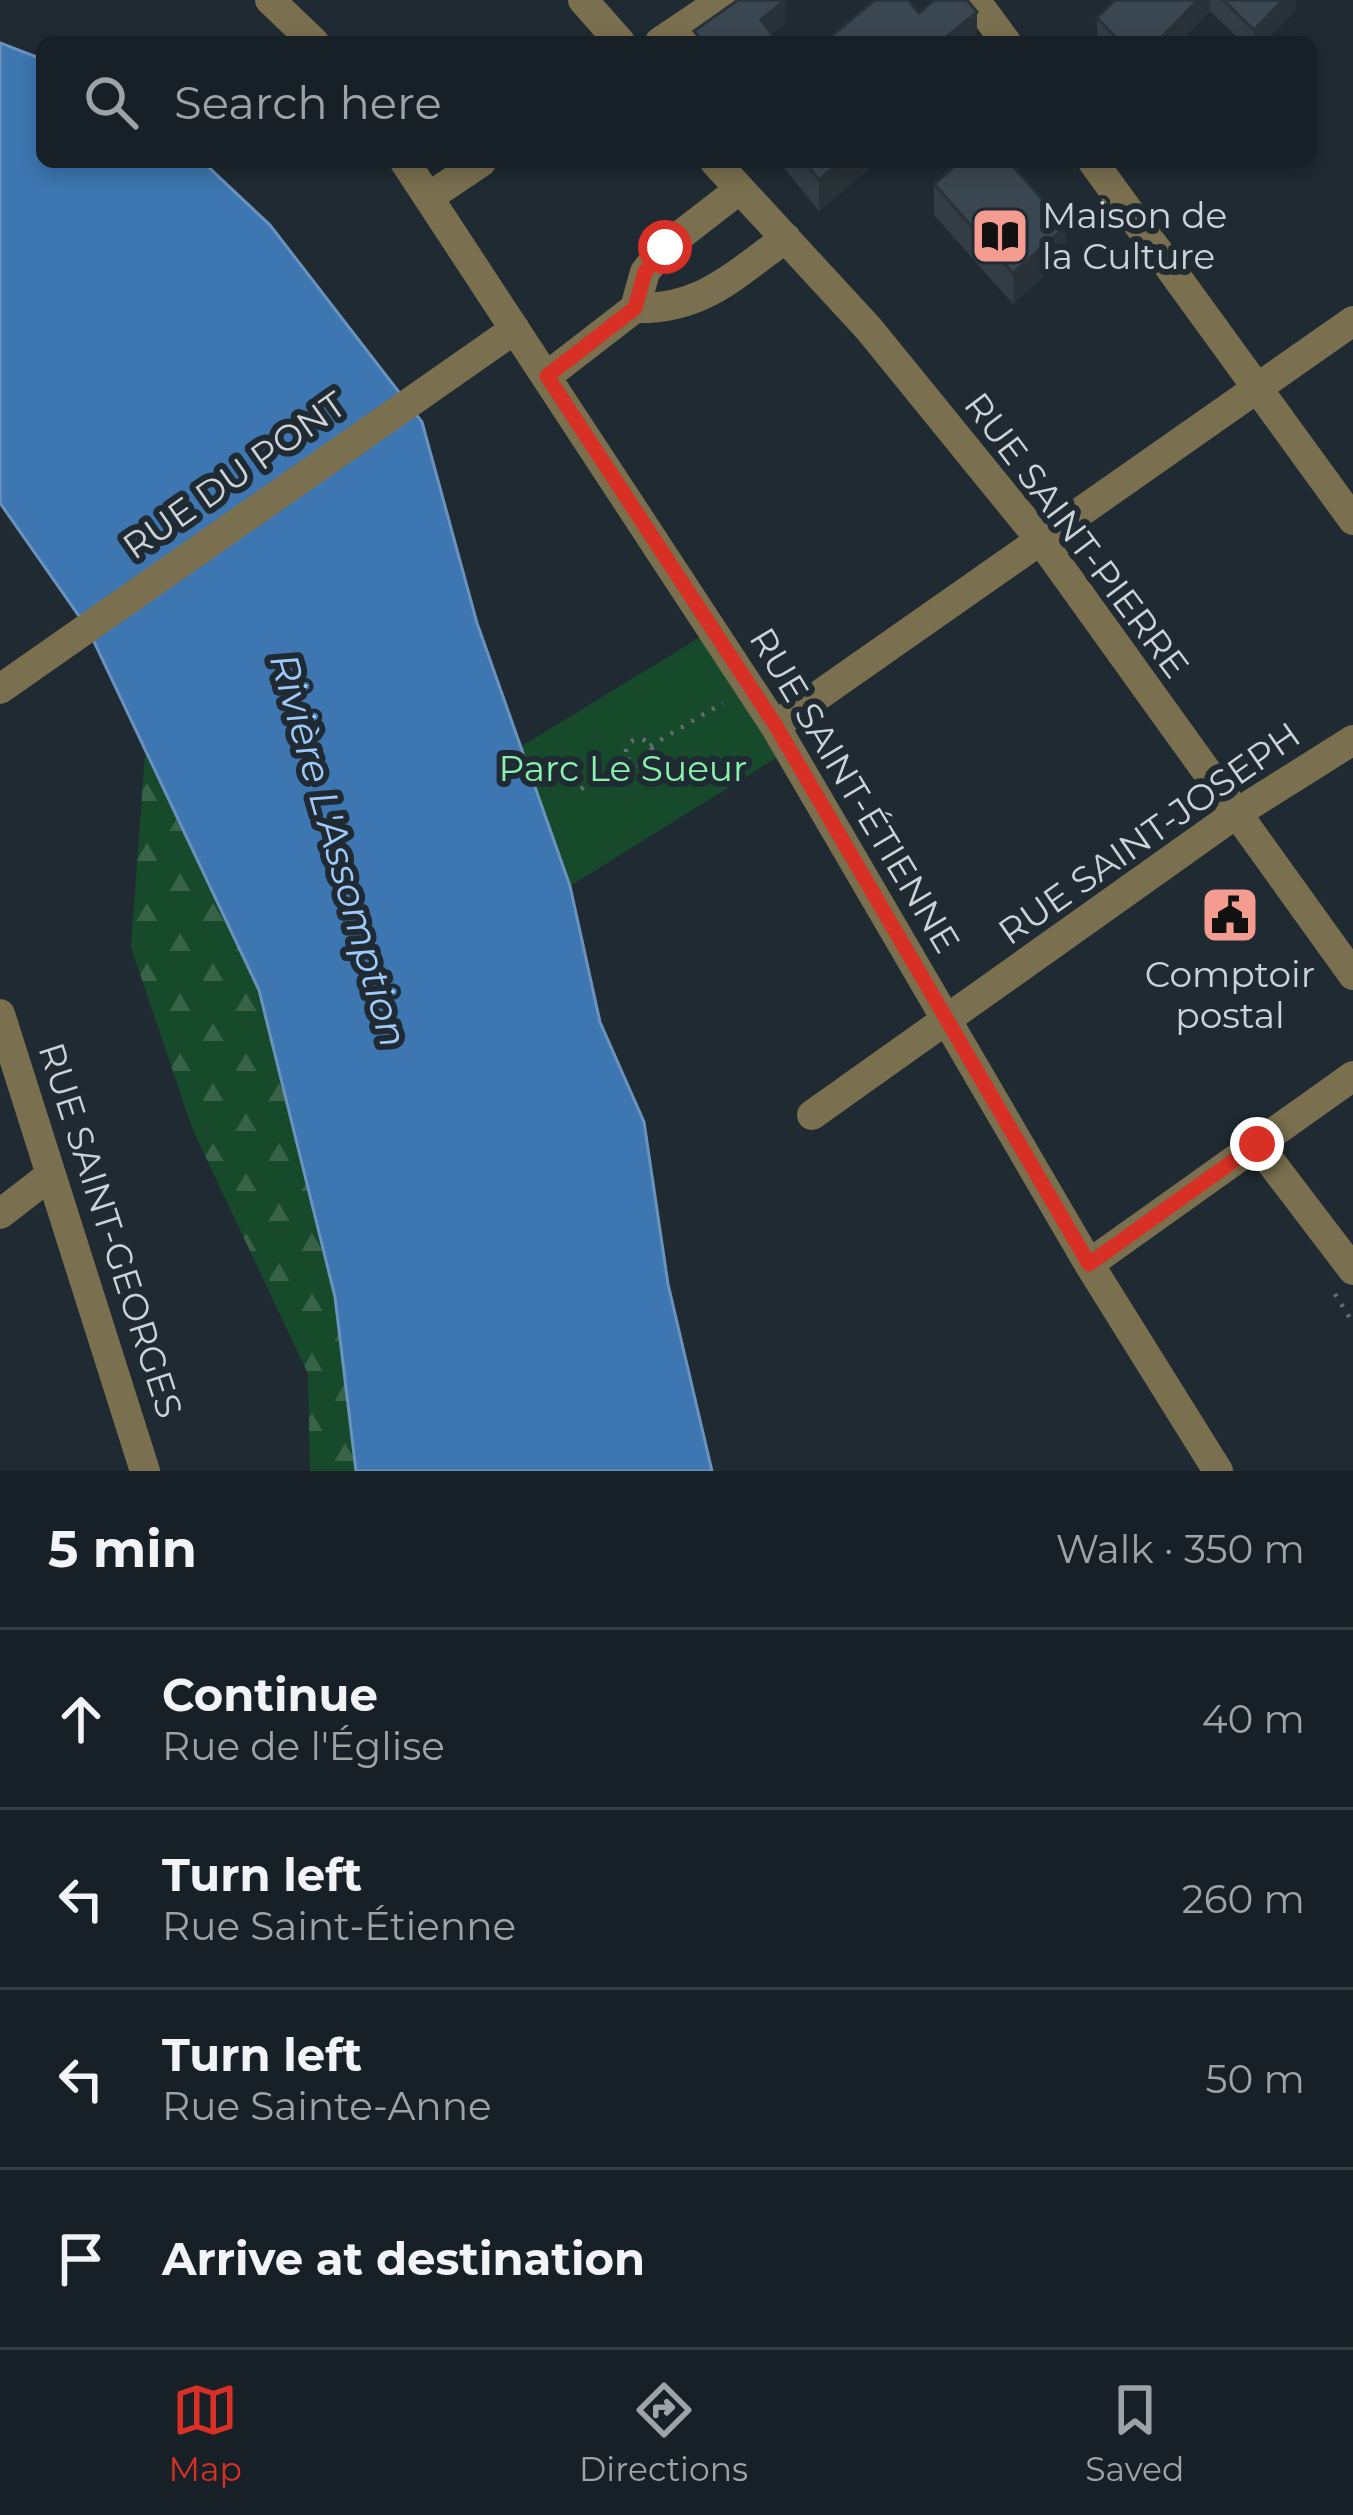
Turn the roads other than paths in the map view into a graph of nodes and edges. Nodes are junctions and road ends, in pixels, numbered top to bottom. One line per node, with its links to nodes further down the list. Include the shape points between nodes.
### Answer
1 (270, 0): 5 (street)
2 (583, 0): 6 (street)
3 (722, 0): 7 (street)
4 (975, 0): 8 (street)
5 (308, 36)
6 (615, 36)
7 (669, 36)
8 (1002, 36)
9 (409, 168): 14 (street, RUE SAINT-ÉTIENNE)
10 (472, 168): 14 (street)
11 (721, 168): 13 (street, RUE SAINT-PIERRE)
12 (1097, 168): 20 (street)
13 (740, 189): 15 (street, RUE SAINT-PIERRE); 16 (street, via 665,247 645,272)
14 (429, 197): 18 (street, RUE SAINT-ÉTIENNE)
15 (786, 238): 16 (street, via 700,300); 22 (street, RUE SAINT-PIERRE)
16 (635, 308): 19 (street)
17 (1353, 321): 20 (street)
18 (515, 329): 19 (street, RUE SAINT-ÉTIENNE); 23 (street, RUE DU PONT)
19 (547, 376): 24 (street, RUE SAINT-ÉTIENNE)
20 (1255, 387): 21 (street); 22 (street)
21 (1353, 520)
22 (1040, 538): 24 (street); 26 (street, RUE SAINT-PIERRE)
23 (0, 689)
24 (776, 726): 29 (street, RUE SAINT-ÉTIENNE)
25 (1353, 740): 26 (street, RUE SAINT-JOSEPH)
26 (1234, 815): 27 (street, RUE SAINT-PIERRE); 29 (street, RUE SAINT-JOSEPH)
27 (1353, 975)
28 (0, 1014): 33 (street, RUE SAINT-GEORGES)
29 (948, 1021): 31 (street, RUE SAINT-JOSEPH); 35 (street, RUE SAINT-ÉTIENNE)
30 (1353, 1076): 32 (street)
31 (812, 1115)
32 (1257, 1144): 35 (street); 36 (street)
33 (48, 1177): 34 (street); 37 (street, RUE SAINT-GEORGES)
34 (0, 1214)
35 (1089, 1264): 38 (street, RUE SAINT-ÉTIENNE)
36 (1353, 1270)
37 (145, 1471)
38 (1218, 1471)

